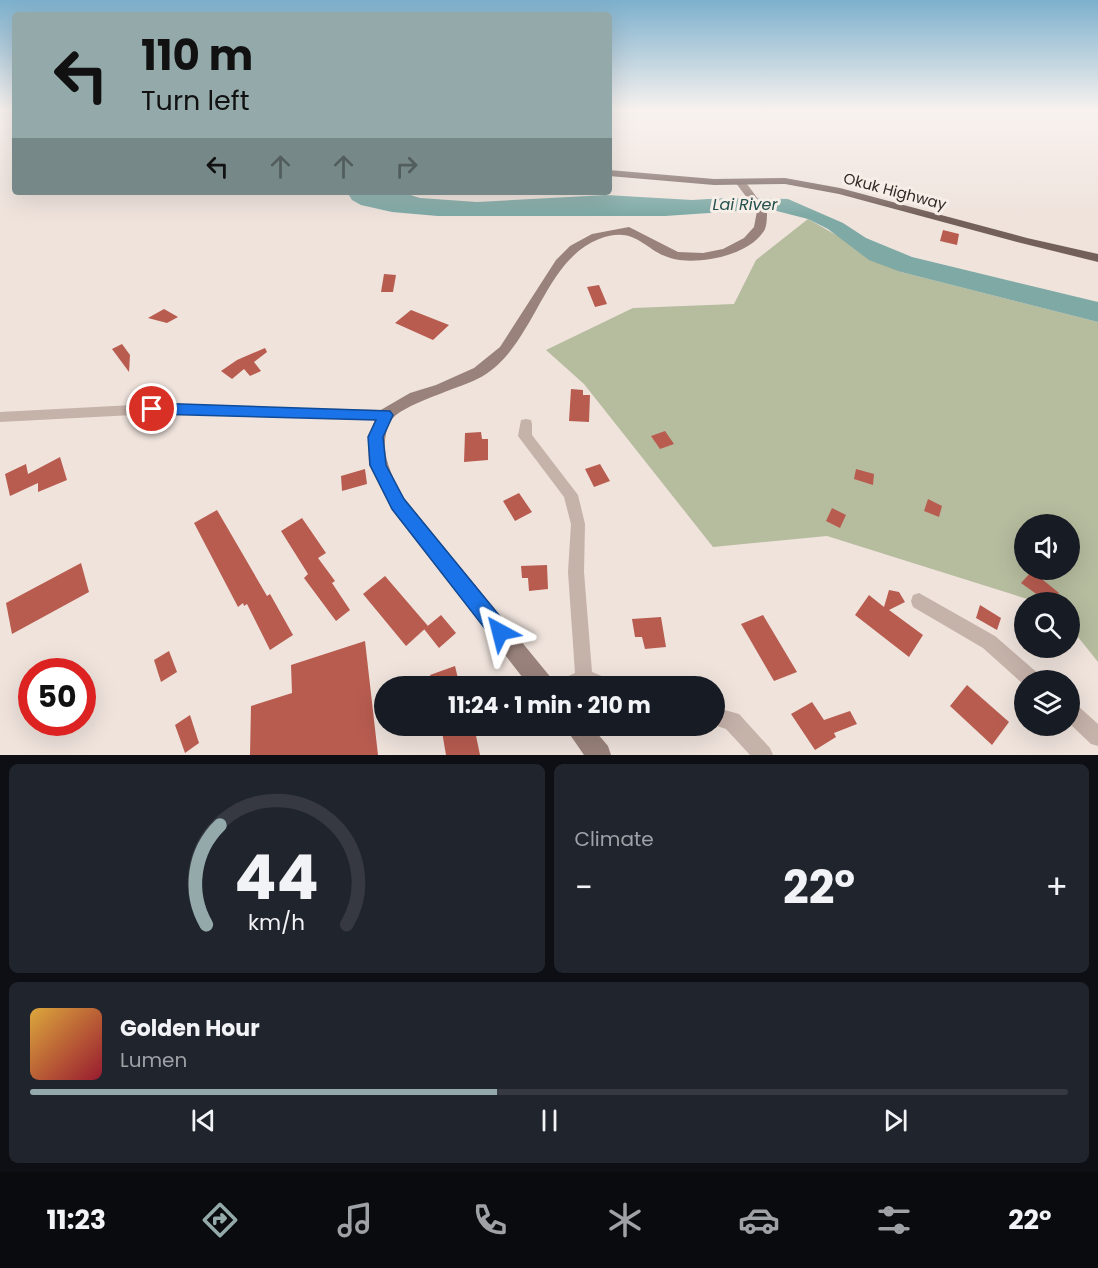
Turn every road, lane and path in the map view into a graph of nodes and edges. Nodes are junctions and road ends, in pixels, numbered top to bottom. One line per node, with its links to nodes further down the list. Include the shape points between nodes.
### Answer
1 (612, 173): 2 (main road, Okuk Highway)
2 (740, 182): 3 (main road, Okuk Highway, via 784,181 840,191); 4 (main road, via 762,211 760,228 748,240 728,252 703,257 676,256 629,230 596,236 560,263 496,358 479,372 415,397)
3 (1098, 258)
4 (385, 415): 5 (street, via 152,409); 9 (main road, via 376,437 378,465 398,504)
5 (0, 417)
6 (526, 424): 10 (street, via 525,436 571,495 578,525 576,572)
7 (919, 601): 8 (street, via 990,642)
8 (1022, 670)
9 (535, 676)
10 (584, 676)
11 (725, 720): 16 (street, via 732,722)
12 (1080, 721): 14 (street)
13 (584, 736): 15 (main road)
14 (1098, 737)
15 (598, 755)
16 (763, 755)

